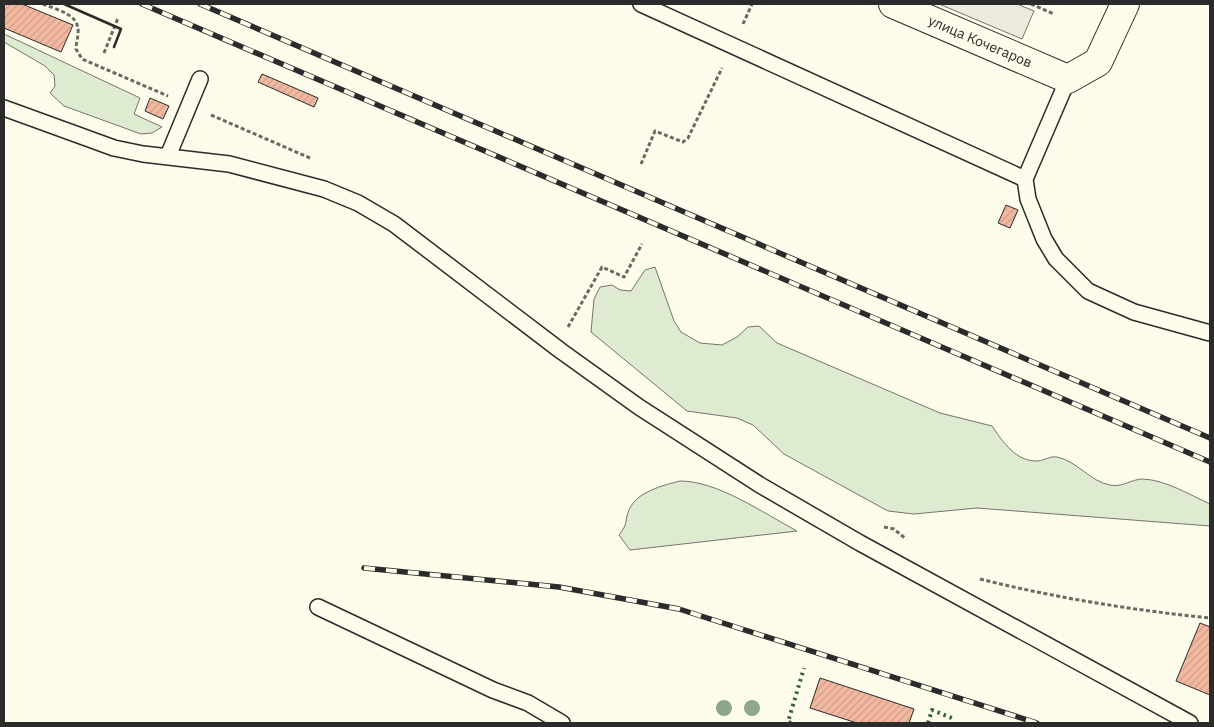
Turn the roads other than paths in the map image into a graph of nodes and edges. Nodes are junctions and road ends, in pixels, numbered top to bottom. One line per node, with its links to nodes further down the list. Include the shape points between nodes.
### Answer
1 (641, 4): 8 (lane)
2 (893, 4): 4 (street, улица Кочегаров)
3 (1125, 4): 4 (street, via 1098,62)
4 (1068, 79): 8 (lane)
5 (200, 80): 7 (lane)
6 (4, 108): 7 (lane, via 114,148)
7 (168, 156): 12 (lane, via 230,164 324,189 358,203 394,224 639,407 730,466 860,543)
8 (1025, 179): 9 (lane, via 1030,206 1044,239 1056,258 1088,291 1134,312)
9 (1210, 333)
10 (318, 607): 11 (lane, via 528,704)
11 (562, 723)
12 (1190, 723)

